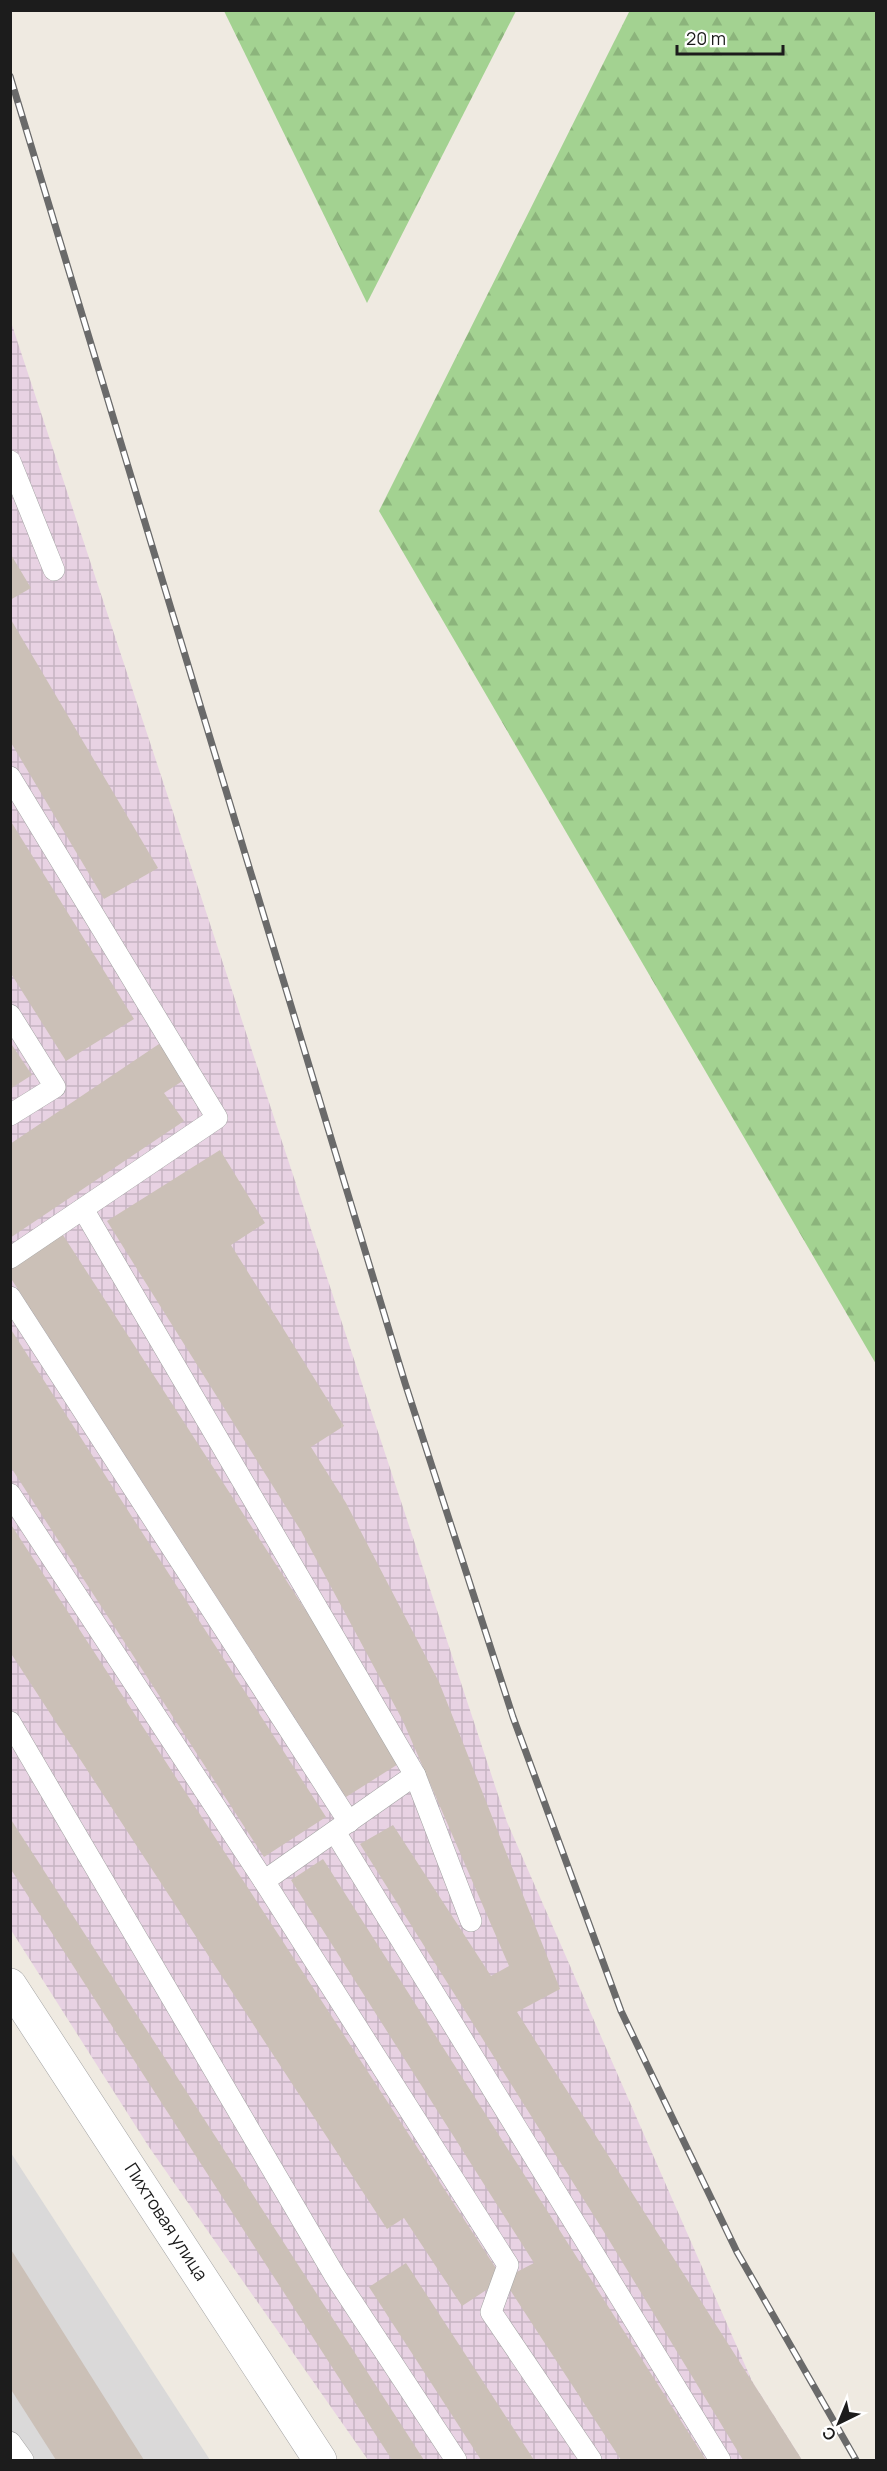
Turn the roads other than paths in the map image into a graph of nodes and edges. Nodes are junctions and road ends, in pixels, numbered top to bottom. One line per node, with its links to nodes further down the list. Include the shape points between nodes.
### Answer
1 (10, 460): 2 (lane)
2 (54, 570)
3 (10, 777): 6 (lane, via 217,1118)
4 (10, 1015): 5 (lane, via 55,1087)
5 (10, 1115)
6 (83, 1209): 7 (lane); 11 (lane)
7 (10, 1258)
8 (10, 1297): 12 (lane)
9 (10, 1494): 13 (lane)
10 (10, 1722): 19 (lane, via 336,2276)
11 (415, 1775): 12 (lane); 14 (lane)
12 (342, 1827): 13 (lane); 21 (lane)
13 (264, 1881): 20 (lane, via 508,2265 491,2312)
14 (471, 1921)
15 (11, 1986): 18 (street, Пихтовая улица)
16 (10, 2442): 17 (lane)
17 (23, 2460)
18 (320, 2460)
19 (456, 2460)
20 (591, 2460)
21 (720, 2460)

